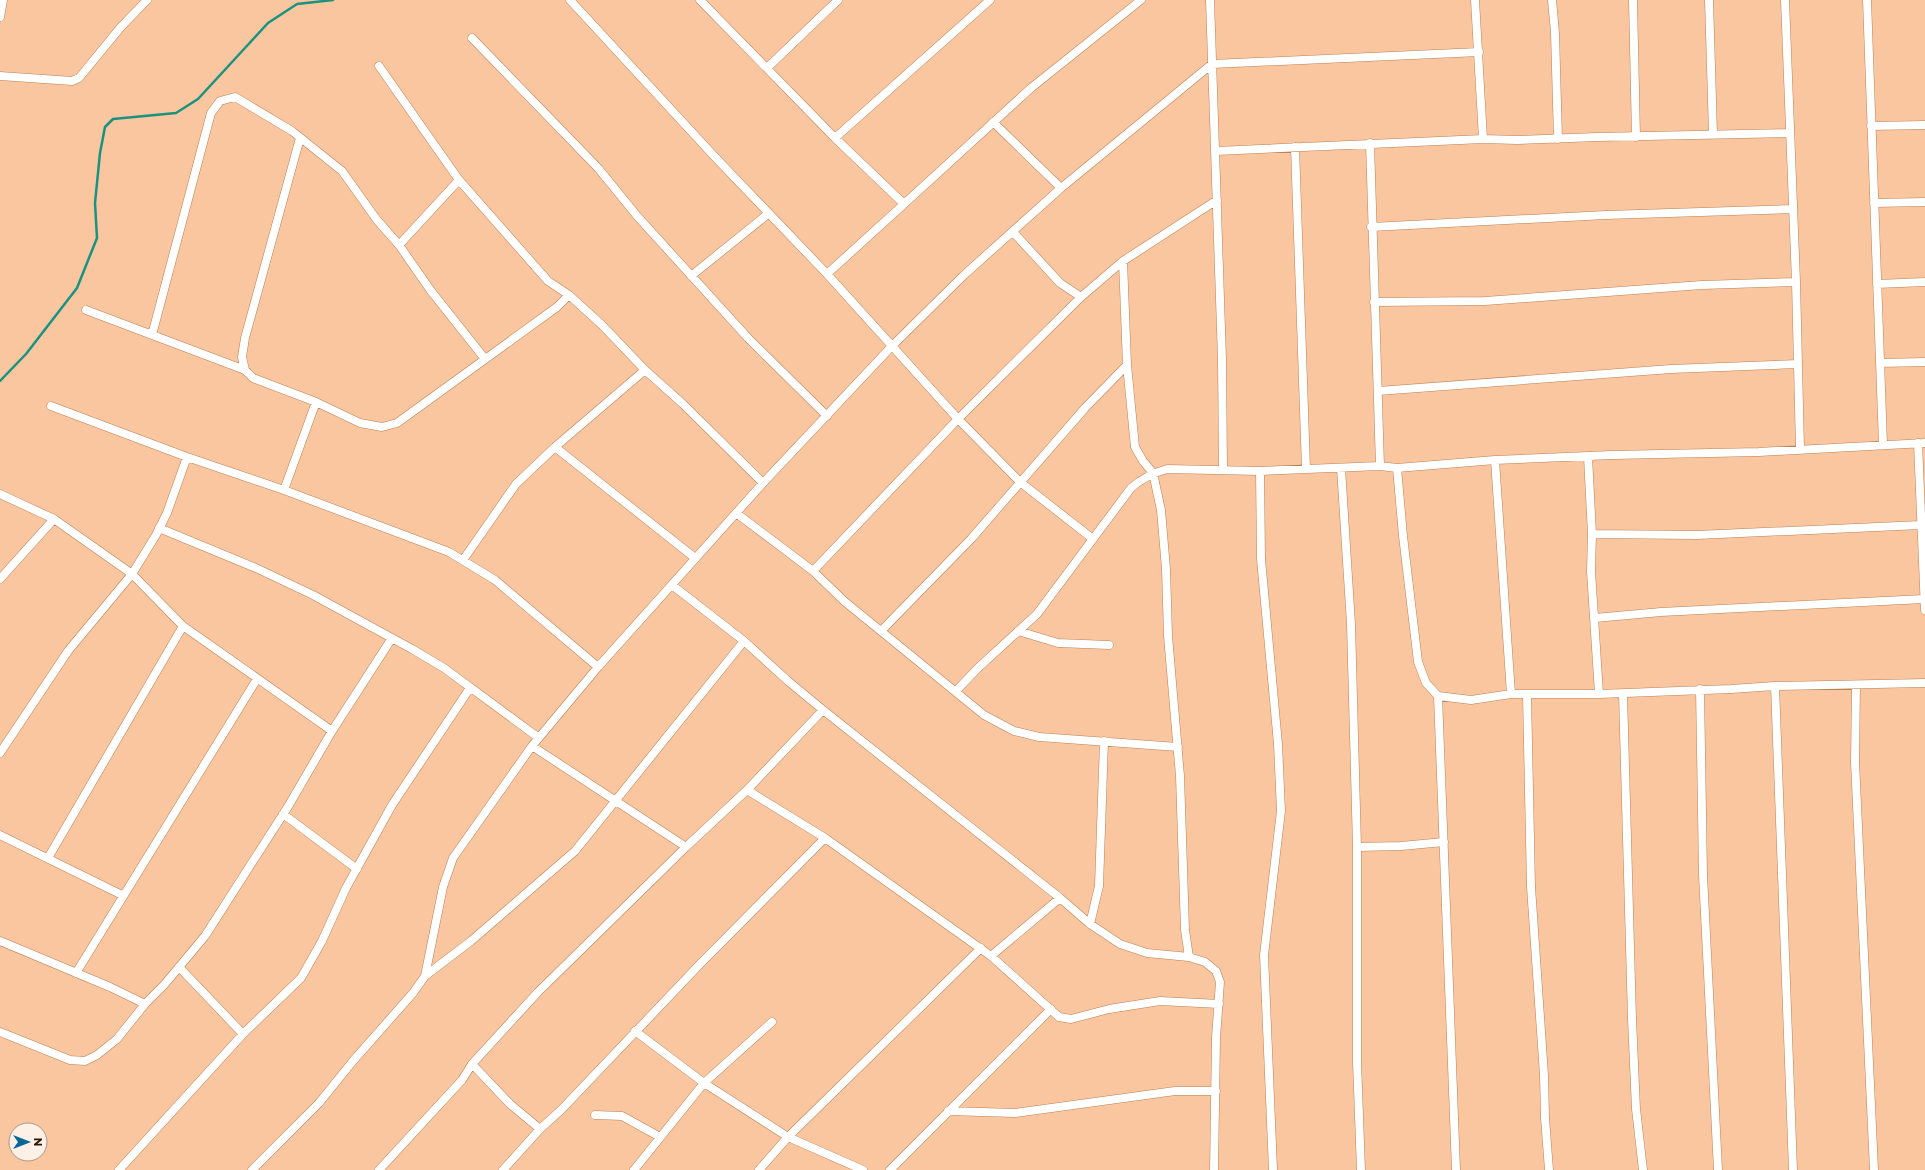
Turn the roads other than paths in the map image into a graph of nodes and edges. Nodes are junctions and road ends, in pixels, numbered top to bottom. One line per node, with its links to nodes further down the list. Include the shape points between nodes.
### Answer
1 (3, 0): 15 (street)
2 (147, 0): 21 (street, via 79,78 72,81)
3 (570, 0): 42 (street)
4 (838, 0): 20 (street)
5 (990, 0): 29 (street)
6 (1141, 0): 22 (street, via 1031,88)
7 (1210, 0): 18 (street)
8 (1475, 0): 17 (street)
9 (1552, 0): 31 (street)
10 (1633, 0): 27 (street)
11 (1709, 0): 26 (street)
12 (1785, 0): 25 (street)
13 (1867, 0): 24 (street)
14 (703, 1): 20 (street)
15 (0, 17)
16 (472, 38): 48 (street, via 598,168)
17 (1479, 52): 18 (street); 30 (street)
18 (1212, 64): 34 (street); 36 (street)
19 (379, 66): 35 (street)
20 (767, 68): 29 (street)
21 (0, 76)
22 (993, 122): 36 (street); 40 (street)
23 (1925, 125): 24 (street)
24 (1871, 126): 39 (street)
25 (1790, 133): 26 (street); 41 (street)
26 (1713, 134): 27 (street)
27 (1636, 137): 31 (street)
28 (300, 138): 45 (street, via 342,171 376,220); 56 (street, via 235,97 220,101 211,113); 63 (street, via 245,338 242,357)
29 (835, 138): 40 (street)
30 (1483, 139): 31 (street); 32 (street)
31 (1558, 139)
32 (1370, 143): 33 (street); 43 (street)
33 (1296, 147): 34 (street); 80 (street)
34 (1216, 151): 37 (street)
35 (459, 180): 45 (street); 52 (street, via 548,282)
36 (1061, 188): 44 (street)
37 (1217, 200): 46 (street); 81 (street)
38 (1925, 202): 39 (street)
39 (1874, 203): 51 (street)
40 (904, 204): 47 (street)
41 (1793, 209): 43 (street); 49 (street)
42 (768, 214): 47 (street); 48 (street)
43 (1371, 227): 54 (street)
44 (1013, 232): 53 (street, via 1060,283); 57 (street, via 964,275)
45 (399, 245): 58 (street)
46 (1123, 262): 53 (street); 62 (street)
47 (827, 274): 57 (street)
48 (691, 276): 68 (street, via 748,338)
49 (1796, 282): 54 (street, via 1702,285 1485,301); 61 (street)
50 (1925, 282): 51 (street)
51 (1877, 284): 60 (street)
52 (570, 296): 58 (street); 64 (street)
53 (1081, 297): 69 (street)
54 (1374, 302): 65 (street)
55 (86, 310): 56 (street)
56 (152, 335): 63 (street)
57 (892, 346): 68 (street); 69 (street)
58 (485, 359): 66 (street, via 397,423 382,427 360,423)
59 (1925, 362): 60 (street)
60 (1880, 363): 71 (street)
61 (1798, 364): 65 (street, via 1671,369); 73 (street)
62 (1127, 365): 83 (street, via 1136,447); 84 (street)
63 (245, 370): 66 (street, via 253,378)
64 (645, 370): 72 (street); 85 (street)
65 (1378, 391): 77 (street)
66 (316, 402): 86 (street)
67 (51, 406): 74 (street)
68 (827, 416): 85 (street)
69 (958, 419): 84 (street); 96 (street)
70 (1922, 443): 71 (street); 90 (street)
71 (1883, 444): 73 (street)
72 (555, 447): 94 (street); 95 (street, via 508,492)
73 (1800, 449): 75 (street)
74 (187, 457): 86 (street); 91 (street)
75 (1588, 457): 76 (street); 92 (street)
76 (1495, 460): 79 (street); 117 (street)
77 (1380, 466): 78 (street); 79 (street)
78 (1341, 468): 80 (street); 136 (street, via 1351,624)
79 (1397, 468): 121 (street, via 1418,662 1426,683)
80 (1306, 469): 82 (street)
81 (1223, 470): 82 (street); 83 (street, via 1167,469)
82 (1260, 471): 173 (street, via 1261,559 1278,744 1281,812 1264,955)
83 (1153, 473): 93 (street, via 1131,488); 127 (street, via 1161,510 1168,636)
84 (1020, 482): 93 (street); 105 (street, via 971,539)
85 (763, 483): 88 (street)
86 (284, 490): 95 (street)
87 (0, 494): 89 (street)
88 (736, 513): 94 (street); 96 (street)
89 (54, 519): 97 (street); 98 (street)
90 (1921, 525): 92 (street, via 1697,535); 100 (street)
91 (160, 528): 97 (street); 106 (street, via 313,595)
92 (1592, 534): 102 (street, via 1591,571)
93 (1093, 539): 104 (street, via 1037,614)
94 (695, 558): 99 (street)
95 (463, 560): 109 (street, via 495,580)
96 (813, 571): 105 (street)
97 (132, 574): 103 (street); 128 (street, via 68,651)
98 (0, 578)
99 (672, 585): 107 (street); 109 (street)
100 (1924, 599): 101 (street); 102 (street, via 1661,612)
101 (1925, 610)
102 (1596, 618): 118 (street)
103 (183, 626): 110 (street); 137 (street)
104 (1018, 631): 108 (street, via 1058,643); 116 (street)
105 (881, 632): 116 (street)
106 (392, 638): 114 (street, via 444,668); 123 (street)
107 (744, 640): 122 (street); 130 (street)
108 (1110, 645)
109 (598, 667): 124 (street)
110 (257, 679): 123 (street); 139 (street)
111 (1925, 683): 112 (street)
112 (1856, 684): 113 (street); 180 (street, via 1855,762)
113 (1775, 686): 115 (street); 179 (street)
114 (470, 688): 124 (street); 138 (street, via 392,805)
115 (1700, 689): 119 (street); 178 (street, via 1703,875)
116 (956, 691): 125 (street, via 984,715 1014,731 1039,737)
117 (1511, 694): 120 (street); 121 (street, via 1471,700)
118 (1599, 694): 119 (street); 120 (street)
119 (1624, 694): 177 (street, via 1632,1019 1636,1108)
120 (1527, 695): 176 (street, via 1531,888)
121 (1438, 696): 134 (street)
122 (823, 710): 129 (street); 140 (street)
123 (332, 731): 131 (street)
124 (539, 738): 126 (street)
125 (1104, 741): 127 (street); 141 (street, via 1099,886)
126 (532, 746): 130 (street); 148 (street, via 453,858 443,887)
127 (1178, 747): 145 (street, via 1185,930)
128 (0, 754)
129 (748, 790): 133 (street); 135 (street)
130 (616, 800): 135 (street); 148 (street, via 575,851)
131 (283, 814): 138 (street); 146 (street, via 205,936)
132 (0, 835): 137 (street)
133 (825, 838): 143 (street); 153 (street)
134 (1444, 842): 136 (street); 175 (street)
135 (686, 847): 156 (street, via 538,992)
136 (1357, 847): 174 (street)
137 (48, 858): 139 (street)
138 (357, 869): 155 (street, via 301,978)
139 (122, 895): 147 (street)
140 (1060, 898): 141 (street); 144 (street)
141 (1090, 924): 145 (street, via 1120,944 1147,953)
142 (0, 941): 147 (street)
143 (981, 948): 144 (street); 163 (street)
144 (991, 956): 151 (street)
145 (1189, 957): 150 (street, via 1205,962 1216,970 1220,982)
146 (179, 967): 149 (street); 155 (street)
147 (76, 972): 149 (street)
148 (425, 976): 165 (street, via 320,1103)
149 (145, 1004): 154 (street, via 117,1039 97,1056 85,1061 70,1060)
150 (1219, 1004): 151 (street, via 1160,1001 1109,1009 1071,1019 1059,1017); 158 (street)
151 (1051, 1009): 159 (street)
152 (772, 1022): 157 (street)
153 (635, 1031): 157 (street); 161 (street)
154 (0, 1032)
155 (243, 1034): 164 (street)
156 (472, 1064): 161 (street, via 510,1104); 166 (street, via 462,1080)
157 (704, 1084): 162 (street); 163 (street)
158 (1216, 1091): 159 (street, via 1175,1091 1015,1112); 172 (street)
159 (948, 1111): 171 (street)
160 (595, 1115): 162 (street, via 622,1116)
161 (540, 1129): 167 (street)
162 (660, 1137): 168 (street)
163 (788, 1137): 169 (street); 170 (street)
164 (119, 1170)
165 (252, 1170)
166 (379, 1170)
167 (503, 1170)
168 (634, 1170)
169 (759, 1170)
170 (863, 1170)
171 (890, 1170)
172 (1214, 1170)
173 (1273, 1170)
174 (1361, 1170)
175 (1456, 1170)
176 (1549, 1170)
177 (1643, 1170)
178 (1718, 1170)
179 (1793, 1170)
180 (1874, 1170)

